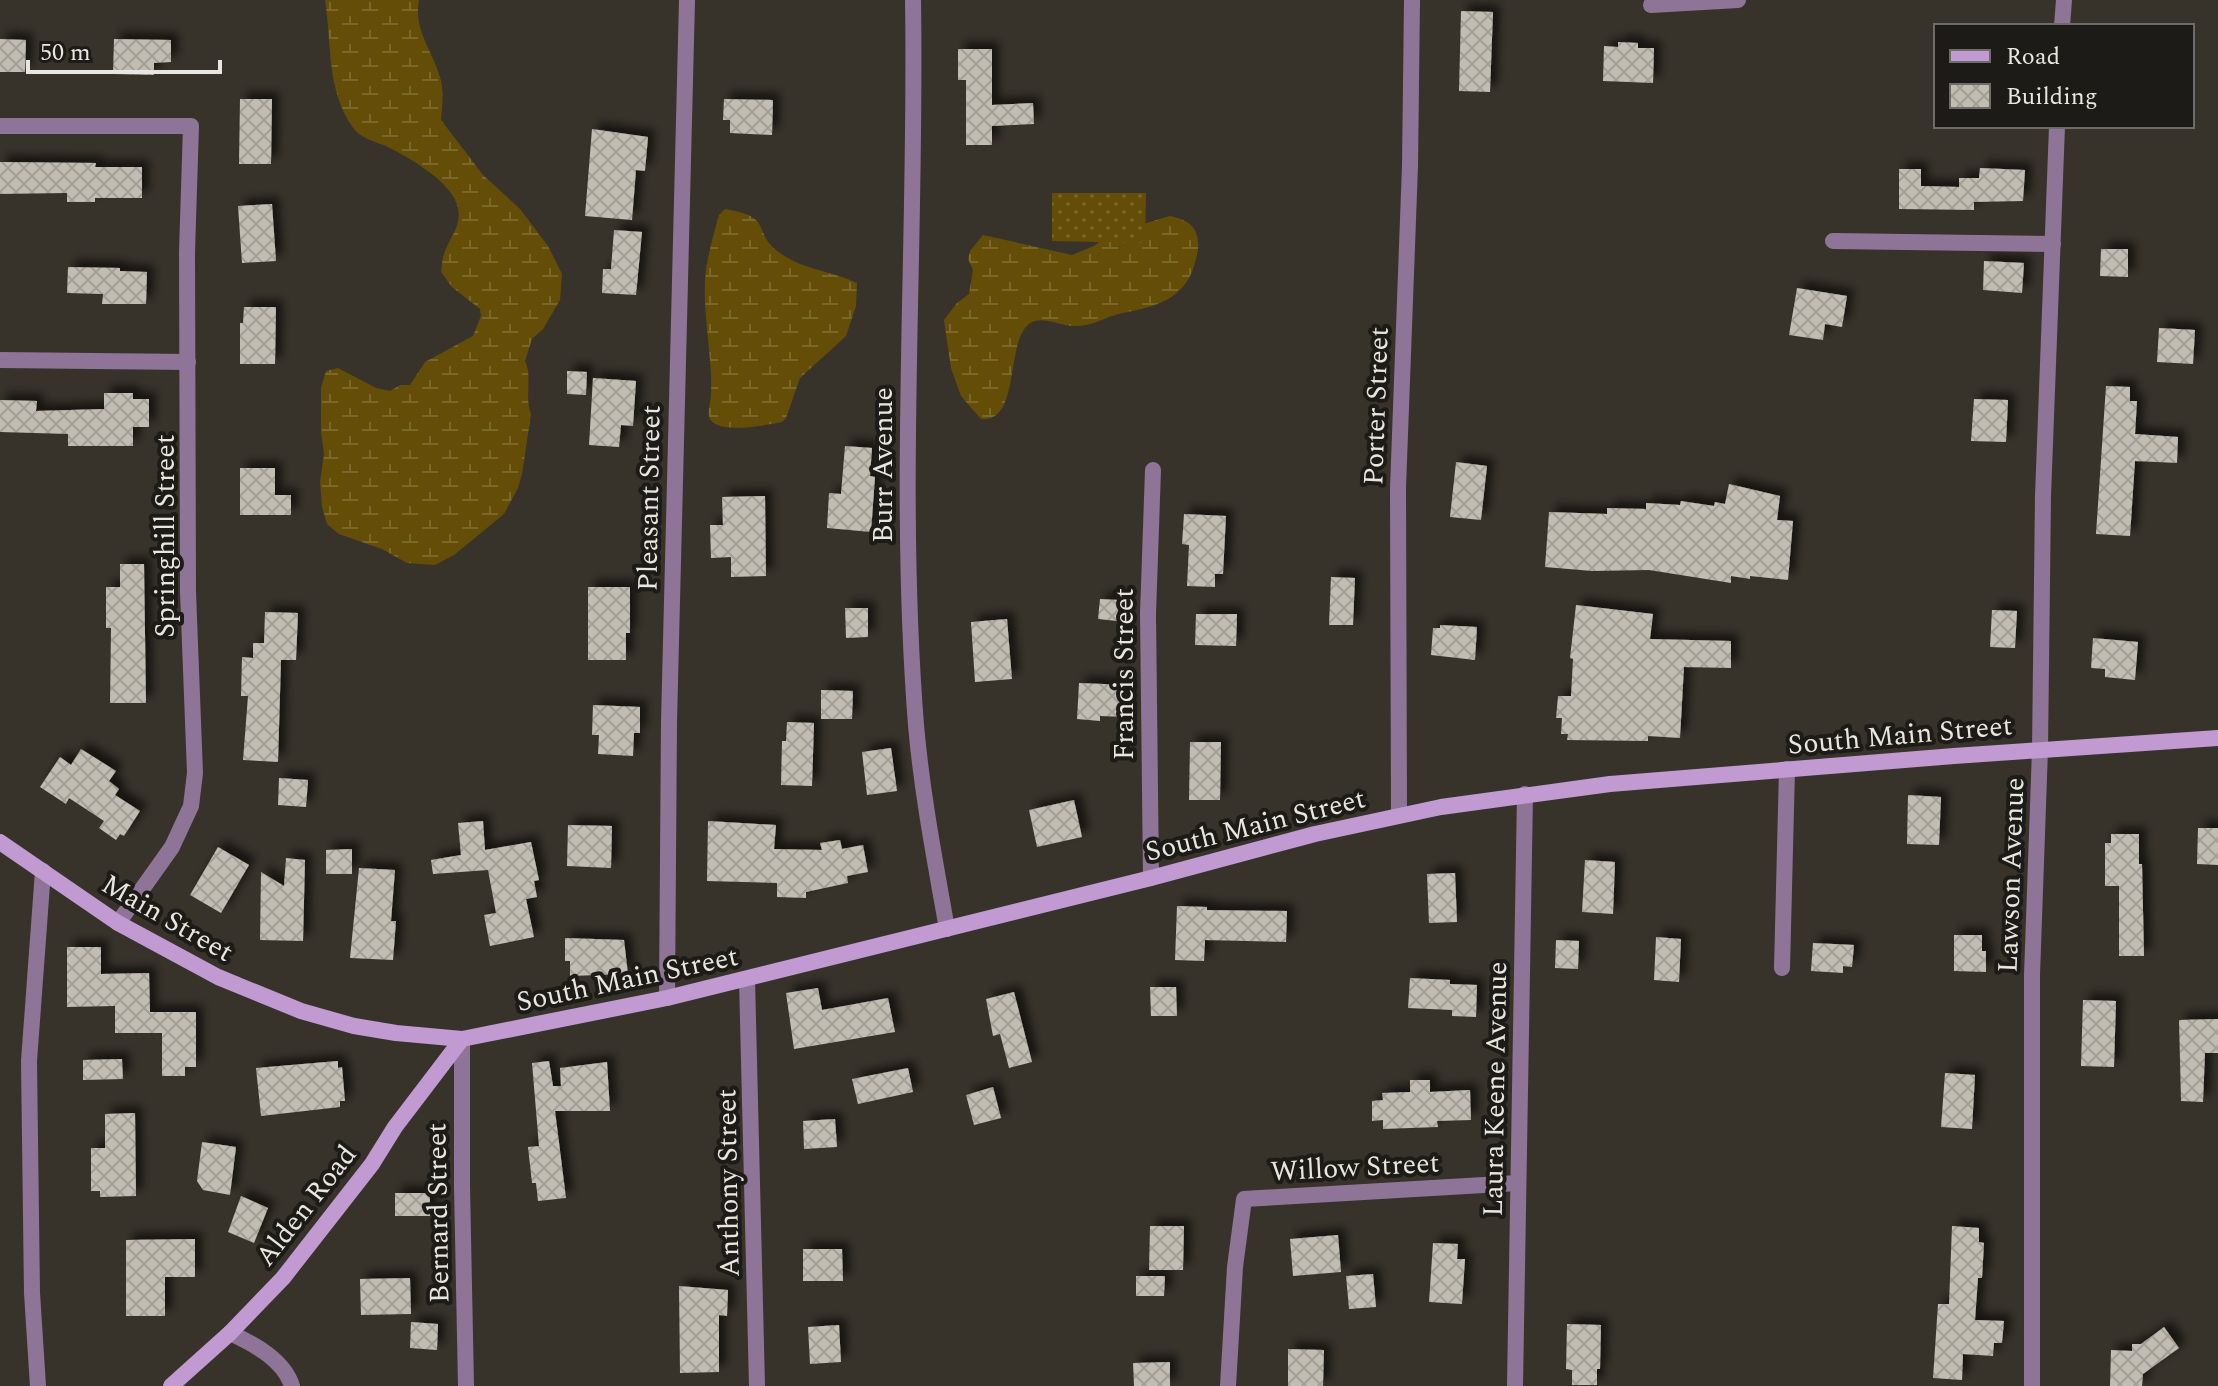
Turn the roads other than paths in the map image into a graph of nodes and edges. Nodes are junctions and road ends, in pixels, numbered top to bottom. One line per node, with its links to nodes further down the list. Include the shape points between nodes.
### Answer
1 (687, 0): 27 (street, Pleasant Street)
2 (913, 0): 24 (street, Burr Avenue, via 909,591 919,759)
3 (1412, 0): 19 (street, Porter Street, via 1398,475)
4 (1738, 0): 6 (street)
5 (2064, 0): 7 (street)
6 (1651, 5)
7 (2062, 24)
8 (0, 126): 13 (street, Springhill Street, via 191,126)
9 (2057, 128): 11 (street, Lawson Avenue)
10 (1833, 241): 11 (street)
11 (2053, 244): 16 (street, Lawson Avenue, via 2042,510)
12 (0, 360): 13 (street)
13 (188, 362): 23 (street, Springhill Street, via 195,773 191,806 172,847)
14 (1153, 470): 22 (street, Francis Street, via 1148,614)
15 (2218, 738): 16 (main road, South Main Street)
16 (2040, 749): 17 (main road, South Main Street); 39 (street, Lawson Avenue, via 2032,975)
17 (1787, 769): 18 (main road, South Main Street); 25 (street)
18 (1525, 794): 19 (main road, South Main Street); 30 (street, Laura Keene Avenue)
19 (1399, 815): 22 (main road, South Main Street)
20 (0, 842): 21 (main road, Main Street)
21 (43, 871): 23 (main road, Main Street); 32 (street, via 29,1061)
22 (1151, 878): 24 (main road, South Main Street)
23 (118, 923): 28 (main road, Main Street, via 218,977)
24 (947, 929): 26 (main road, South Main Street)
25 (1782, 968)
26 (747, 979): 27 (main road, South Main Street); 36 (street, Anthony Street)
27 (667, 998): 29 (main road, South Main Street)
28 (321, 1017): 29 (main road, South Main Street, via 364,1028)
29 (462, 1039): 31 (main road, Alden Road, via 308,1248); 35 (street, Bernard Street)
30 (1518, 1183): 37 (street, Willow Street, via 1244,1200); 38 (street, Laura Keene Avenue)
31 (230, 1333): 33 (main road, Alden Road); 34 (street, via 287,1370)
32 (38, 1386)
33 (171, 1386)
34 (292, 1386)
35 (466, 1386)
36 (757, 1386)
37 (1228, 1386)
38 (1515, 1386)
39 (2032, 1386)

